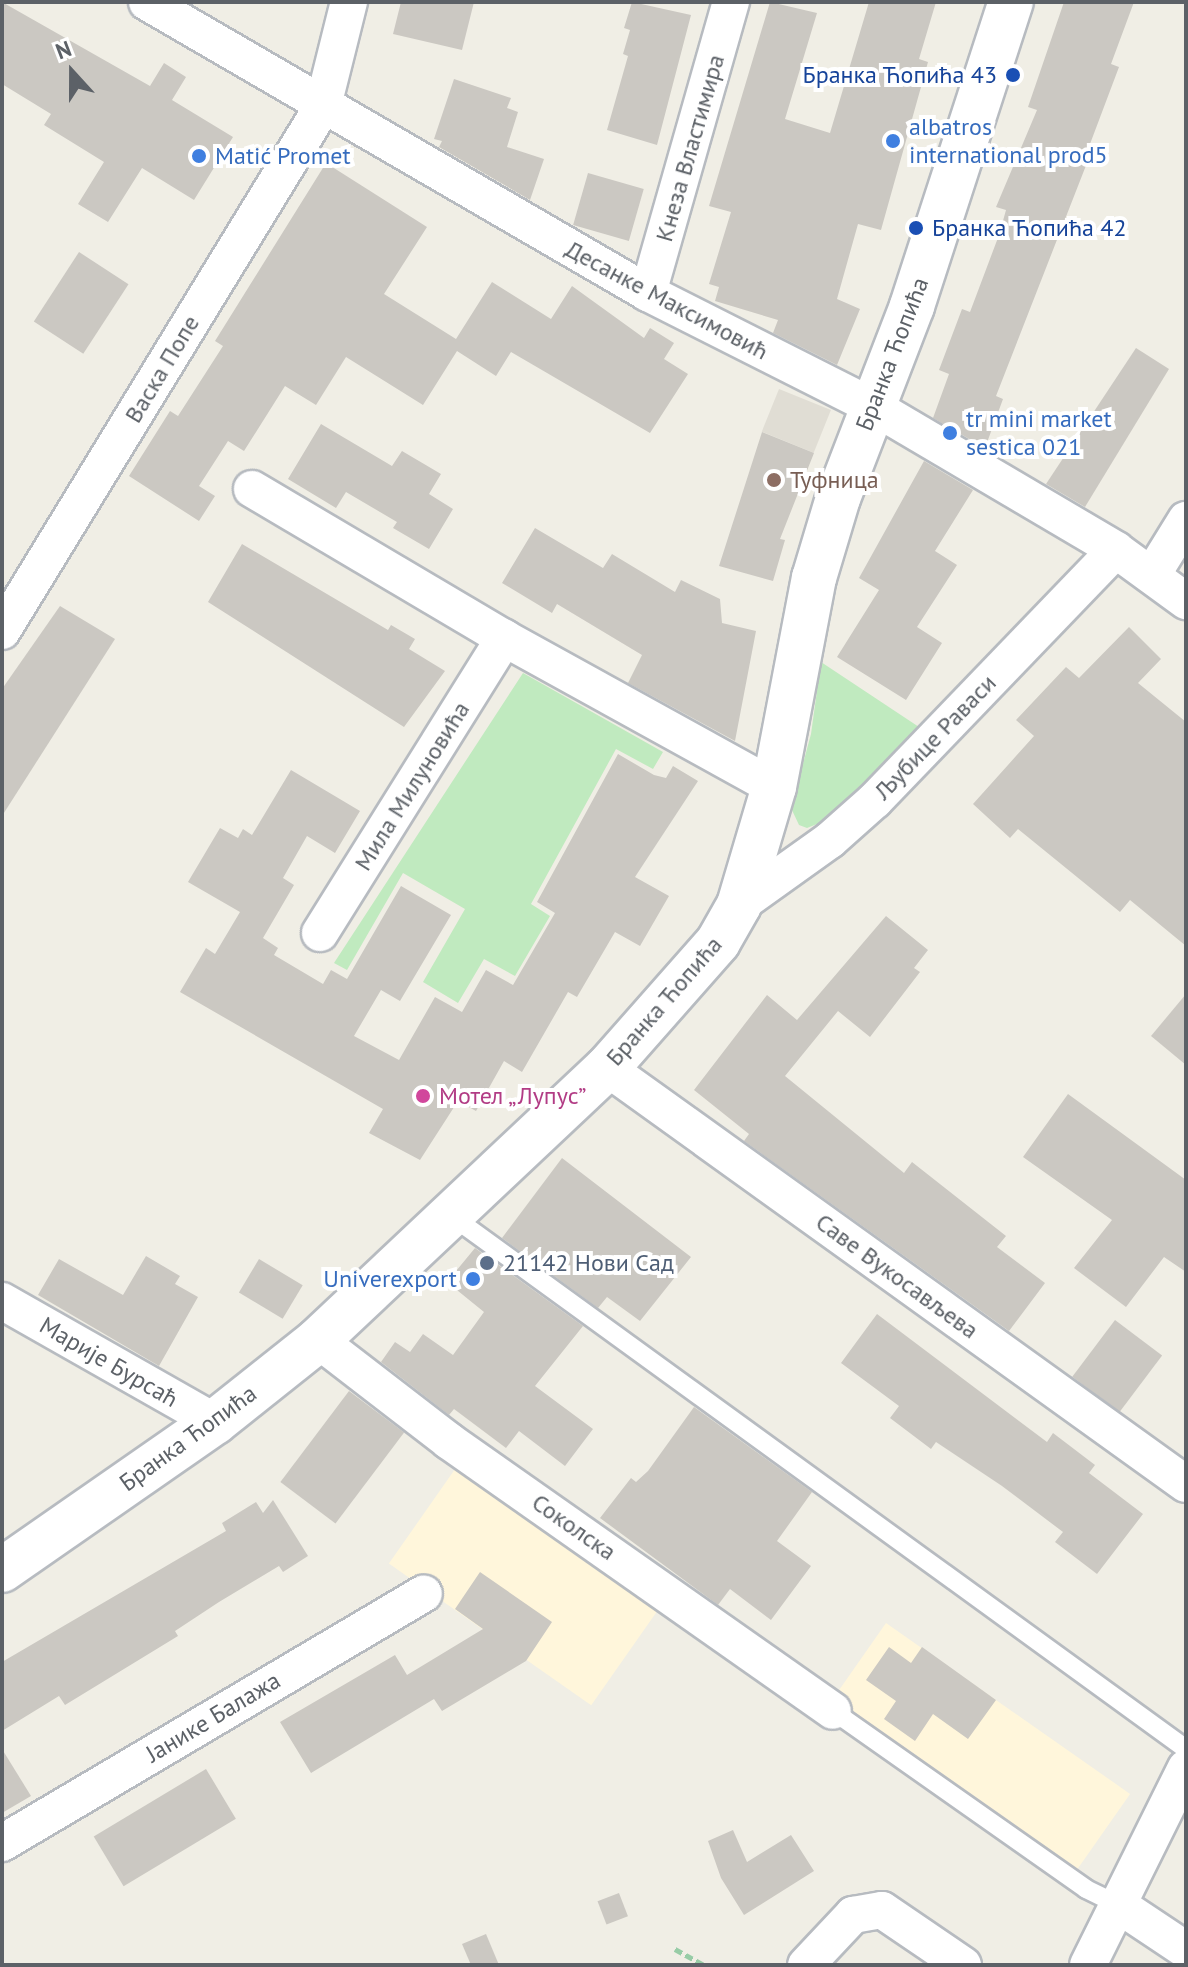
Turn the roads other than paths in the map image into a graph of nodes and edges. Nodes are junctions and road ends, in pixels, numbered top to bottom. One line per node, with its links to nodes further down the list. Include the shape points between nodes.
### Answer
1 (147, 2): 5 (street, Десанке Максимовић)
2 (349, 2): 5 (street, Васка Попе)
3 (731, 2): 6 (street, Кнеза Властимира)
4 (1011, 2): 7 (street, Бранка Ћопића, via 912,306)
5 (323, 106): 6 (street, Десанке Максимовић); 13 (street, Васка Попе)
6 (648, 293): 7 (street, Десанке Максимовић)
7 (872, 406): 10 (street, Десанке Максимовић); 15 (street, Бранка Ћопића, via 814,578)
8 (252, 489): 14 (street)
9 (1186, 520): 11 (street)
10 (1116, 550): 11 (street, Десанке Максимовић); 16 (street, Љубице Раваси, via 875,800 830,840)
11 (1152, 575): 12 (street, Десанке Максимовић)
12 (1186, 601)
13 (2, 631)
14 (504, 638): 15 (street); 17 (street, Мила Милуновића)
15 (774, 787): 16 (street, Бранка Ћопића)
16 (739, 905): 18 (street, Бранка Ћопића, via 718,942)
17 (320, 933)
18 (607, 1068): 19 (street, Бранка Ћопића); 23 (street, Саве Вукосављева)
19 (453, 1217): 21 (street, Бранка Ћопића); 27 (lane)
20 (2, 1301): 22 (street, Марије Бурсаћ)
21 (318, 1340): 22 (street, Бранка Ћопића); 26 (street, Соколска, via 449,1441)
22 (215, 1422): 24 (street, Бранка Ћопића)
23 (1186, 1484)
24 (2, 1570)
25 (424, 1593): 29 (street, Јанике Балажа)
26 (833, 1711): 30 (lane, via 1086,1889)
27 (1186, 1749)
28 (1186, 1768): 30 (street)
29 (2, 1843)
30 (1117, 1904): 31 (street); 34 (street)
31 (1186, 1950)
32 (806, 1965): 33 (street, via 853,1915 882,1910)
33 (963, 1965)
34 (1088, 1965)

